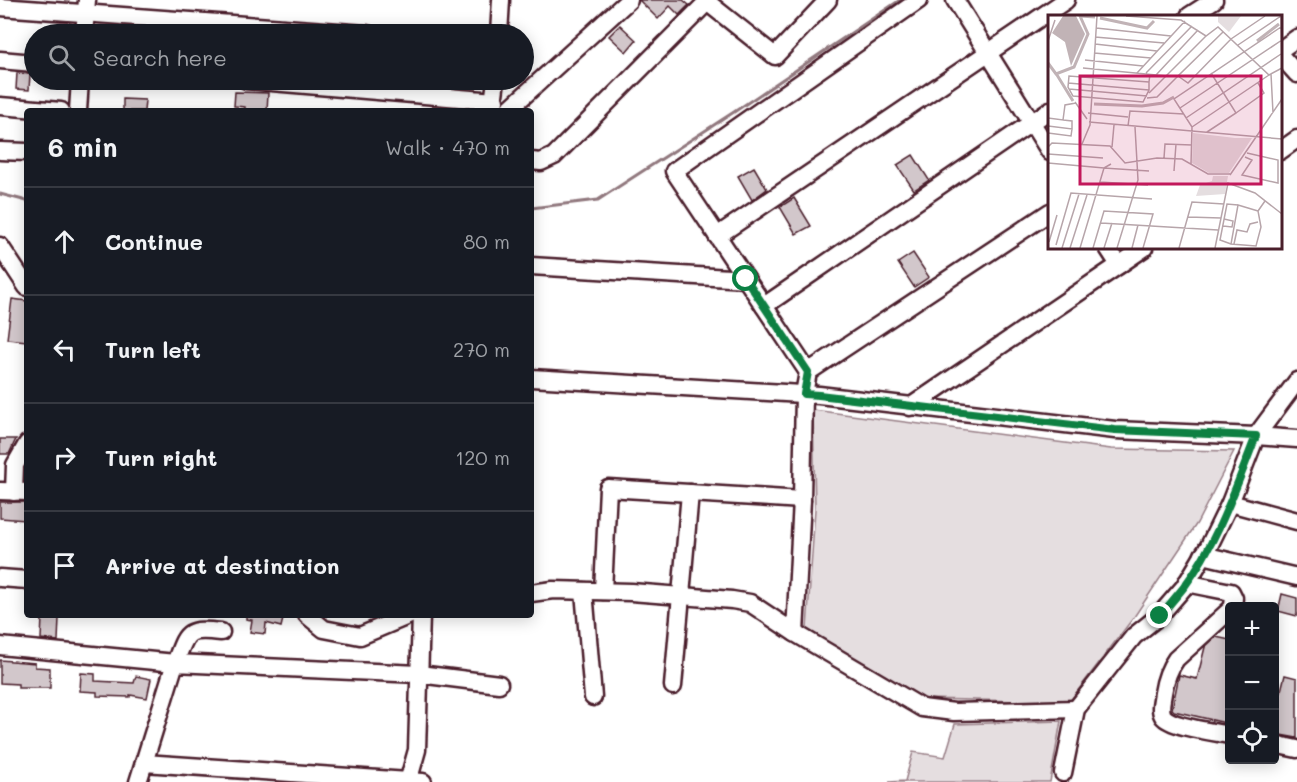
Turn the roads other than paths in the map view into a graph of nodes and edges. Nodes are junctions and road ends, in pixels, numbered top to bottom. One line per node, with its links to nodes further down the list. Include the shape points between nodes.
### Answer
1 (501, 0): 15 (street)
2 (607, 0): 8 (street)
3 (828, 0): 9 (street, via 775,56)
4 (919, 0): 41 (street, via 674,171)
5 (955, 0): 18 (street)
6 (1066, 0): 18 (street)
7 (1214, 0): 12 (street)
8 (628, 1): 23 (street)
9 (708, 1): 39 (street, via 554,156)
10 (87, 6): 11 (street); 13 (street); 14 (street)
11 (0, 7)
12 (1192, 15)
13 (85, 24)
14 (267, 24)
15 (500, 24)
16 (1297, 38): 17 (street)
17 (1282, 49)
18 (989, 53): 33 (street); 41 (street)
19 (1282, 55): 22 (street)
20 (0, 60): 21 (street)
21 (24, 62)
22 (1297, 74)
23 (534, 78)
24 (79, 90): 30 (street)
25 (336, 90): 31 (street)
26 (497, 90): 31 (street)
27 (520, 90): 31 (street)
28 (0, 106): 29 (street)
29 (24, 108)
30 (78, 108)
31 (498, 108)
32 (1048, 111): 33 (street)
33 (1031, 122): 35 (street); 49 (street)
34 (1297, 139): 36 (street)
35 (1048, 149)
36 (1282, 150)
37 (0, 151): 38 (street)
38 (24, 152)
39 (534, 161)
40 (1048, 213): 50 (street)
41 (717, 236): 47 (street)
42 (0, 246): 48 (street)
43 (1109, 249): 46 (street)
44 (1143, 249): 46 (street)
45 (534, 266): 47 (street)
46 (1119, 266): 54 (street)
47 (746, 279): 49 (street)
48 (24, 282)
49 (764, 306): 50 (street)
50 (808, 372): 53 (street)
51 (534, 378): 53 (street)
52 (1297, 381): 55 (street)
53 (804, 394): 54 (street); 60 (street)
54 (910, 407): 55 (street, via 1115,430)
55 (1256, 436): 56 (street); 61 (street)
56 (1297, 440)
57 (24, 449): 58 (street, via 15,465)
58 (14, 492)
59 (690, 493): 60 (street); 69 (street, via 608,488); 71 (street)
60 (802, 500): 78 (street)
61 (1230, 503): 62 (street); 63 (street)
62 (1297, 521)
63 (1203, 555): 64 (street); 67 (street)
64 (1297, 577)
65 (0, 578): 66 (street)
66 (24, 580)
67 (1186, 583): 72 (street, via 1225,589 1231,592); 85 (street, via 1160,616 1134,636)
68 (584, 591): 69 (street); 70 (street); 84 (street)
69 (603, 591): 71 (street)
70 (534, 593)
71 (680, 596): 78 (street, via 750,603); 83 (street)
72 (1234, 602)
73 (1225, 615): 86 (street, via 1169,669 1161,709 1173,723)
74 (310, 618): 75 (street, via 324,630 360,636)
75 (403, 618)
76 (421, 618): 81 (street)
77 (221, 632): 80 (street, via 193,631 185,636)
78 (795, 633): 85 (street, via 922,708 954,712)
79 (0, 646): 80 (street)
80 (175, 663): 81 (street); 89 (street)
81 (419, 674): 82 (street); 92 (street)
82 (499, 684)
83 (673, 686)
84 (593, 697)
85 (1076, 709): 90 (street)
86 (1225, 734)
87 (1279, 745): 88 (street)
88 (1297, 749)
89 (144, 763): 91 (street); 92 (street)
90 (1067, 779)
91 (138, 782)
92 (413, 782)

